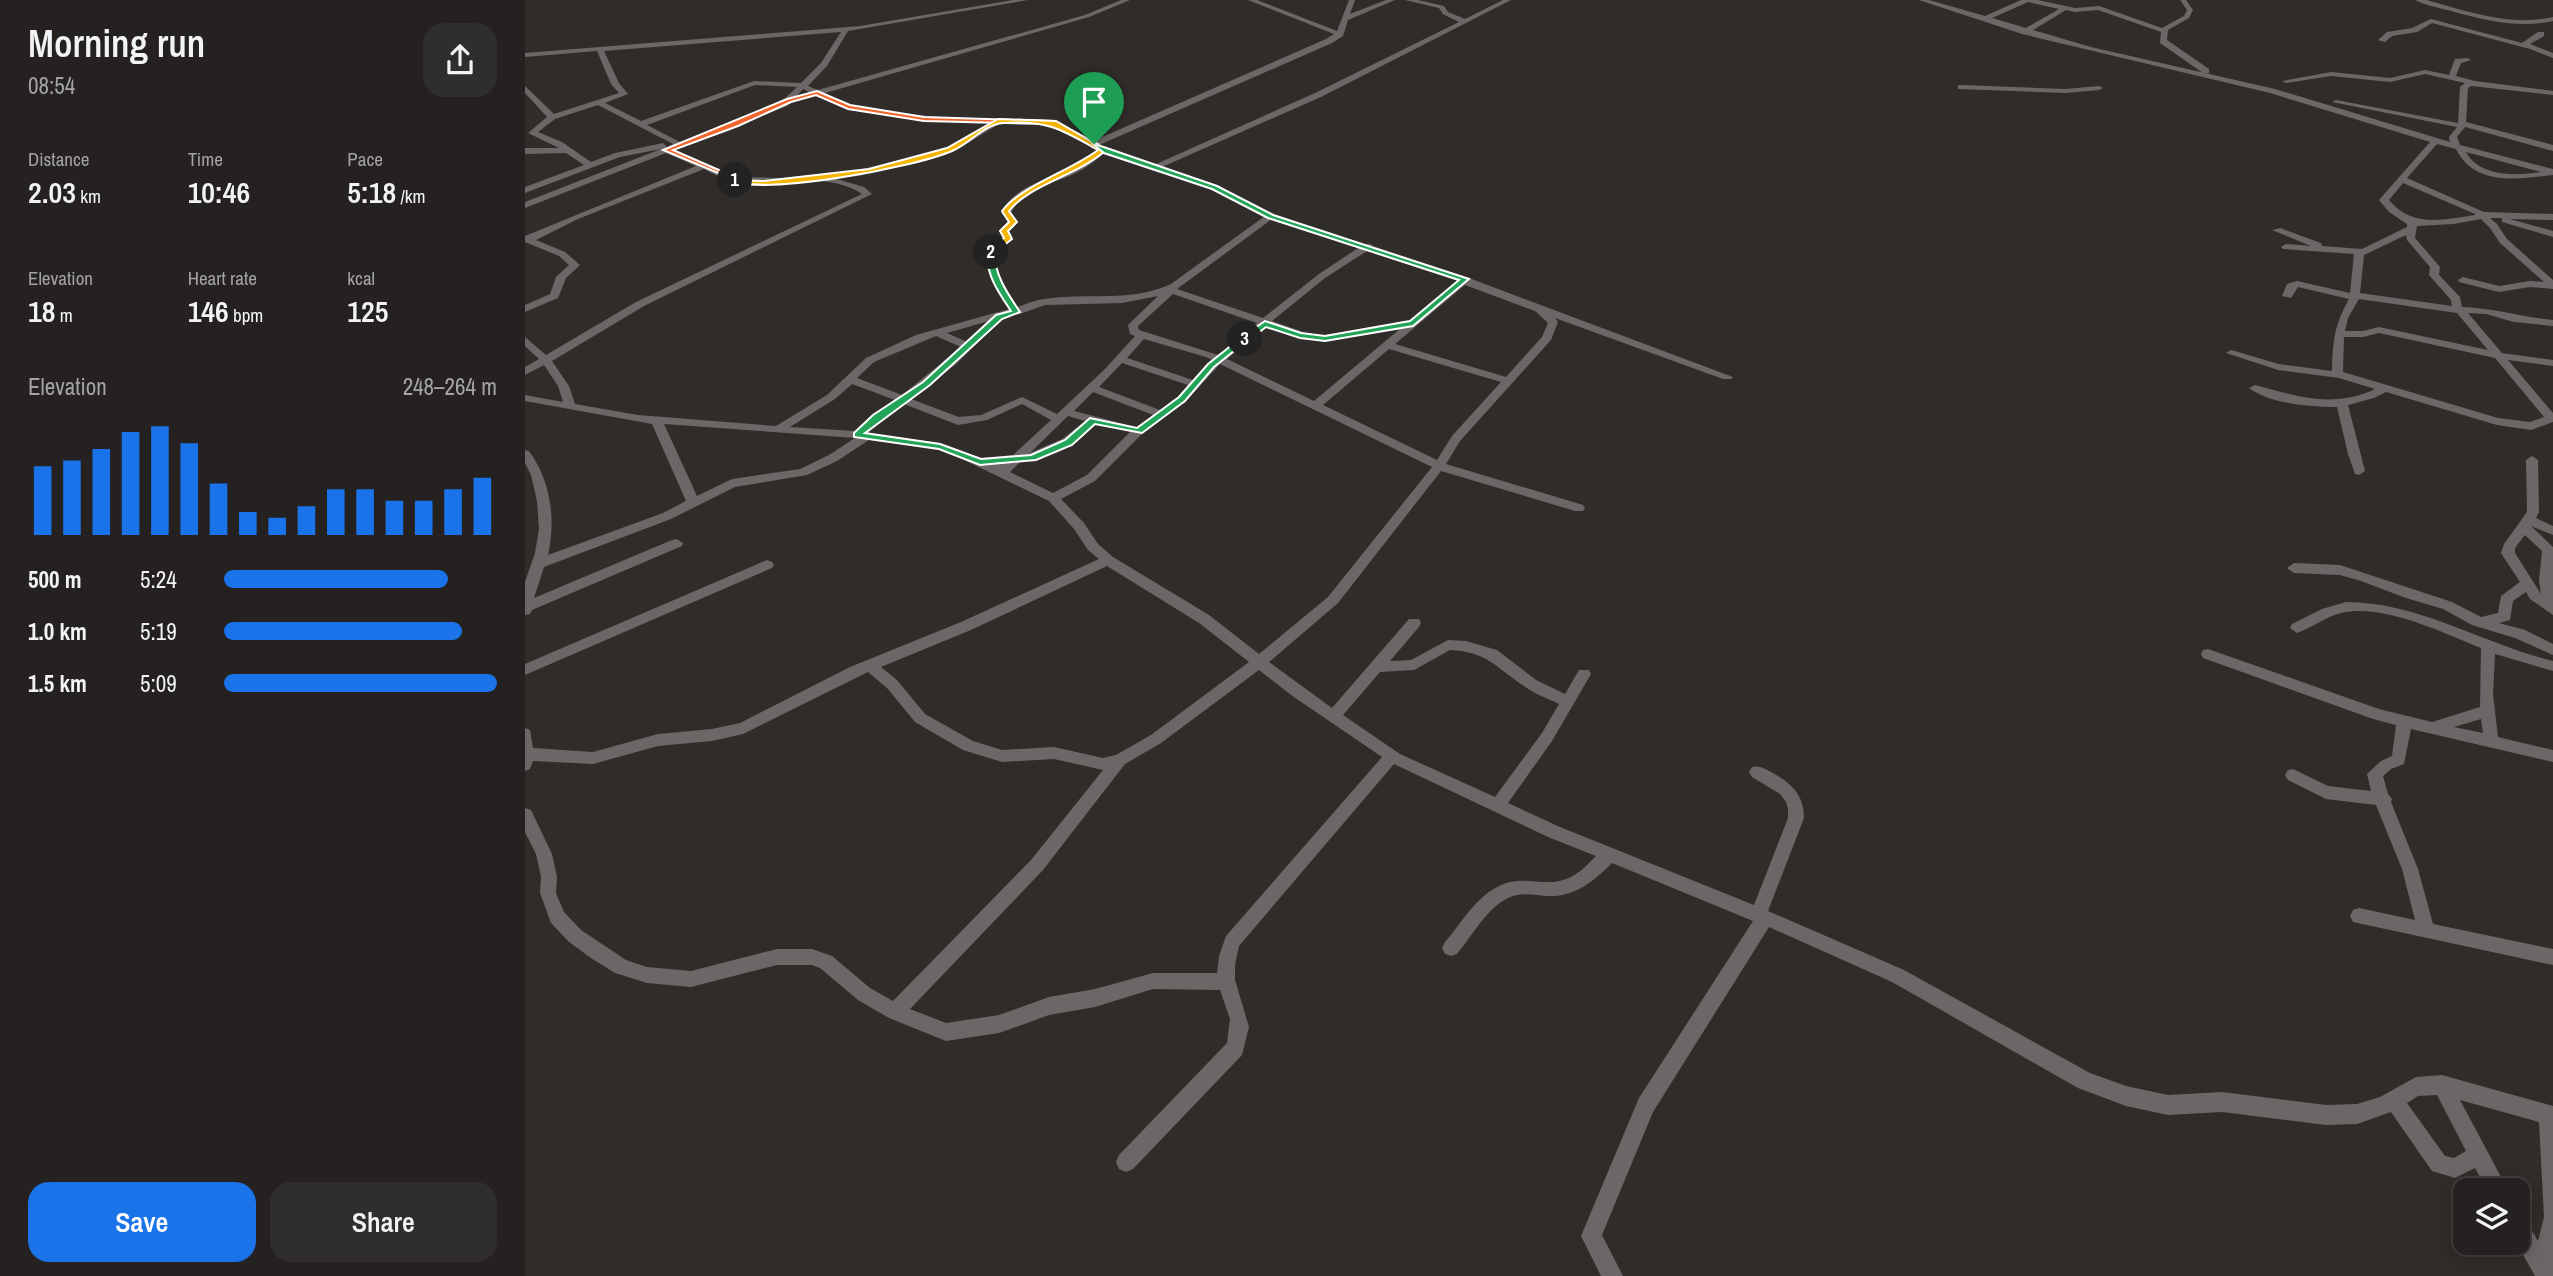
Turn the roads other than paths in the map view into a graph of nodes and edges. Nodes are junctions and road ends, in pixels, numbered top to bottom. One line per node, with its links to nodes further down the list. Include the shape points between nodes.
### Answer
1 (1025, 0): 19 (street)
2 (1127, 0): 39 (street, via 1087,16)
3 (1251, 0): 22 (street)
4 (1352, 0): 15 (street)
5 (1392, 0): 15 (street)
6 (1408, 0): 18 (street, via 1442,8)
7 (1508, 0): 18 (street)
8 (1922, 0): 17 (street)
9 (2028, 0): 13 (street); 17 (street)
10 (2072, 0): 14 (street)
11 (2183, 0): 20 (street, via 2190,10 2187,17)
12 (2418, 0): 16 (street, via 2516,22)
13 (2065, 8): 14 (street); 21 (street)
14 (2094, 8): 20 (street)
15 (1344, 19): 22 (street)
16 (2553, 19)
17 (1983, 20): 21 (street)
18 (1464, 21): 57 (street, via 1318,95)
19 (846, 29): 26 (street); 34 (street)
20 (2164, 30): 30 (street, via 2163,41 2169,47)
21 (2025, 32): 30 (street)
22 (1339, 34): 49 (street)
23 (2541, 34): 25 (street, via 2525,44)
24 (2382, 40): 25 (street, via 2431,21)
25 (2528, 47): 28 (street)
26 (600, 49): 27 (street); 42 (street, via 624,94)
27 (525, 55)
28 (2553, 56)
29 (2467, 60): 31 (street, via 2458,61)
30 (2216, 77): 37 (street)
31 (2452, 77): 32 (street, via 2425,72 2391,80 2331,74); 33 (street)
32 (2286, 81)
33 (2472, 82): 40 (street); 46 (street, via 2463,87)
34 (804, 85): 39 (street); 41 (street); 45 (street, via 754,83)
35 (1961, 87): 36 (street)
36 (2099, 88)
37 (2260, 88): 46 (street); 47 (street)
38 (525, 89): 43 (street)
39 (817, 93): 41 (street); 44 (street, via 848,107 891,114)
40 (2553, 93)
41 (789, 101): 48 (street)
42 (600, 103): 43 (street); 45 (street)
43 (552, 117): 52 (street, via 532,133)
44 (998, 121): 49 (street, via 1054,122); 59 (street, via 950,150 859,173)
45 (641, 124): 48 (street)
46 (2462, 125): 50 (street, via 2452,137); 51 (street)
47 (2435, 141): 50 (street); 60 (street)
48 (678, 145): 53 (street); 55 (street, via 645,148)
49 (1098, 147): 57 (street); 85 (street, via 1078,168 1028,190 1007,208 1013,222 1004,231 1008,239 991,252 990,262)
50 (2458, 147): 58 (street); 58 (street, via 2467,161 2494,173 2526,178)
51 (2553, 148)
52 (568, 150): 54 (street); 55 (street)
53 (667, 150): 56 (street); 62 (street)
54 (525, 152)
55 (590, 165): 61 (street)
56 (703, 166): 59 (street, via 748,182); 70 (street)
57 (1154, 168): 64 (street, via 1214,187)
58 (2552, 172)
59 (819, 177): 99 (street, via 868,194 640,304)
60 (2404, 180): 63 (street); 66 (street, via 2384,200)
61 (525, 190)
62 (525, 205)
63 (2484, 215): 65 (street); 66 (street); 68 (street); 78 (street, via 2503,241)
64 (1271, 216): 72 (street); 79 (street)
65 (2553, 217)
66 (2411, 226): 69 (street); 71 (street)
67 (2277, 230): 74 (street)
68 (2553, 234)
69 (2395, 236): 71 (street); 75 (street)
70 (527, 239): 82 (street, via 575,265 561,277 554,296)
71 (2415, 245): 84 (street, via 2435,267 2436,279 2456,299)
72 (1368, 246): 77 (street); 87 (street, via 1322,276)
73 (2286, 247): 74 (street)
74 (2339, 252): 75 (street)
75 (2359, 252): 80 (street)
76 (2463, 280): 78 (street, via 2499,289)
77 (1463, 281): 83 (street); 88 (street)
78 (2553, 285)
79 (1173, 288): 85 (street, via 1133,298 1056,300); 87 (street); 92 (street, via 1133,325)
80 (2355, 295): 81 (street, via 2297,285 2291,286); 84 (street); 91 (street)
81 (2287, 296)
82 (525, 310)
83 (1540, 310): 104 (street); 106 (street, via 1553,322 1552,329)
84 (2459, 310): 89 (street); 97 (street)
85 (1016, 312): 86 (street)
86 (999, 317): 90 (street); 95 (street)
87 (1265, 323): 88 (street, via 1300,336 1325,338); 100 (street)
88 (1413, 323): 94 (street)
89 (2553, 323)
90 (937, 332): 95 (street); 105 (street, via 877,356)
91 (2339, 334): 97 (street, via 2379,330); 103 (street)
92 (1141, 336): 98 (street); 100 (street)
93 (525, 340): 99 (street)
94 (1388, 345): 106 (street); 117 (street)
95 (967, 346): 113 (street)
96 (2231, 353): 103 (street, via 2278,367)
97 (2501, 356): 101 (street); 121 (street)
98 (1120, 359): 107 (street); 108 (street)
99 (545, 360): 102 (street); 116 (street)
100 (1219, 360): 107 (street); 117 (street)
101 (2553, 363)
102 (525, 372)
103 (2337, 375): 110 (street)
104 (1727, 377)
105 (850, 379): 113 (street); 118 (street)
106 (1509, 381): 132 (street, via 1455,439)
107 (1195, 384): 119 (street)
108 (1090, 387): 111 (street); 114 (street)
109 (2255, 388): 115 (street, via 2299,403)
110 (2386, 388): 115 (street); 121 (street, via 2497,421 2531,426)
111 (1104, 392): 114 (street); 119 (street)
112 (525, 398): 116 (street)
113 (901, 400): 120 (street, via 964,422 1025,401); 127 (street)
114 (1077, 400): 120 (street)
115 (2341, 402): 133 (street)
116 (570, 405): 122 (street)
117 (1316, 405): 132 (street)
118 (806, 413): 124 (street); 125 (street)
119 (1161, 414): 126 (street)
120 (1061, 416): 123 (street); 129 (street)
121 (2553, 419)
122 (656, 420): 124 (street); 136 (street)
123 (1093, 420): 126 (street); 129 (street, via 1052,452)
124 (779, 428): 125 (street)
125 (803, 430): 127 (street)
126 (1138, 431): 135 (street, via 1091,478)
127 (862, 435): 131 (street, via 940,447); 136 (street, via 833,458 803,472 732,483)
128 (525, 454): 142 (street, via 534,466 542,495 544,533)
129 (1017, 460): 131 (street); 134 (street)
130 (2532, 460): 138 (street, via 2533,512)
131 (980, 462): 134 (street)
132 (1439, 466): 137 (street); 154 (street, via 1333,600)
133 (2359, 471)
134 (1002, 472): 135 (street)
135 (1053, 498): 141 (street)
136 (694, 504): 142 (street)
137 (1579, 508)
138 (2526, 522): 139 (street); 145 (street, via 2508,553); 146 (street, via 2527,532 2548,549 2544,581)
139 (2553, 531)
140 (677, 543): 147 (street)
141 (1108, 560): 154 (street, via 1204,619); 155 (street, via 966,626)
142 (538, 564): 147 (street)
143 (767, 565): 158 (street)
144 (2294, 568): 148 (street, via 2340,570 2447,605)
145 (2527, 584): 146 (street); 148 (street, via 2510,594 2501,619)
146 (2553, 608)
147 (525, 609)
148 (2477, 621): 152 (street)
149 (1415, 623): 157 (street)
150 (2297, 628): 151 (street, via 2339,608 2368,608)
151 (2488, 646): 156 (street); 161 (street)
152 (2553, 650)
153 (2208, 654): 163 (street)
154 (1261, 661): 162 (street); 170 (street)
155 (869, 664): 167 (street, via 728,732 658,740 593,758); 170 (street, via 920,718 968,746 1014,757 1054,753 1093,763)
156 (2553, 666)
157 (1377, 667): 160 (street, via 1414,665 1448,645 1466,646 1492,654 1531,684); 162 (street)
158 (525, 670)
159 (1584, 674): 160 (street)
160 (1567, 701): 175 (street, via 1528,767)
161 (2487, 711): 164 (street); 166 (street)
162 (1333, 717): 168 (street)
163 (2404, 722): 164 (street); 174 (street, via 2399,760 2375,774 2374,785)
164 (2429, 729): 166 (street)
165 (525, 734): 167 (street)
166 (2491, 741): 169 (street)
167 (525, 754): 171 (street)
168 (1392, 756): 175 (street); 183 (street, via 1243,926 1225,963)
169 (2553, 756)
170 (1121, 760): 184 (street, via 1037,865)
171 (525, 765)
172 (1757, 772): 178 (street, via 1793,796 1798,805)
173 (2293, 775): 174 (street, via 2326,792)
174 (2383, 799): 180 (street, via 2408,863)
175 (1498, 805): 177 (street)
176 (525, 815): 184 (street, via 544,854 548,894 557,917 575,936 621,967 691,979 776,957 812,957 826,962 864,994)
177 (1611, 854): 178 (street); 181 (street, via 1568,887 1528,885 1500,893)
178 (1761, 916): 186 (street, via 1898,976 2085,1081 2126,1096 2168,1105 2222,1101 2326,1115 2357,1114); 194 (street, via 1646,1105 1599,1211 1591,1236)
179 (2359, 916): 180 (street)
180 (2426, 930): 182 (street)
181 (1451, 948)
182 (2553, 957)
183 (1226, 982): 184 (street, via 1153,981 1049,1006 999,1024 946,1032); 189 (street, via 1239,1014 1240,1036 1235,1048)
184 (895, 1012)
185 (2442, 1085): 186 (street, via 2416,1087); 187 (street); 188 (street)
186 (2393, 1099): 188 (street, via 2439,1164 2455,1168)
187 (2550, 1115): 191 (street)
188 (2478, 1155): 190 (street)
189 (1126, 1162)
190 (2491, 1178)
191 (2553, 1217): 193 (street)
192 (2530, 1246): 193 (street)
193 (2545, 1272)
194 (1612, 1276)

